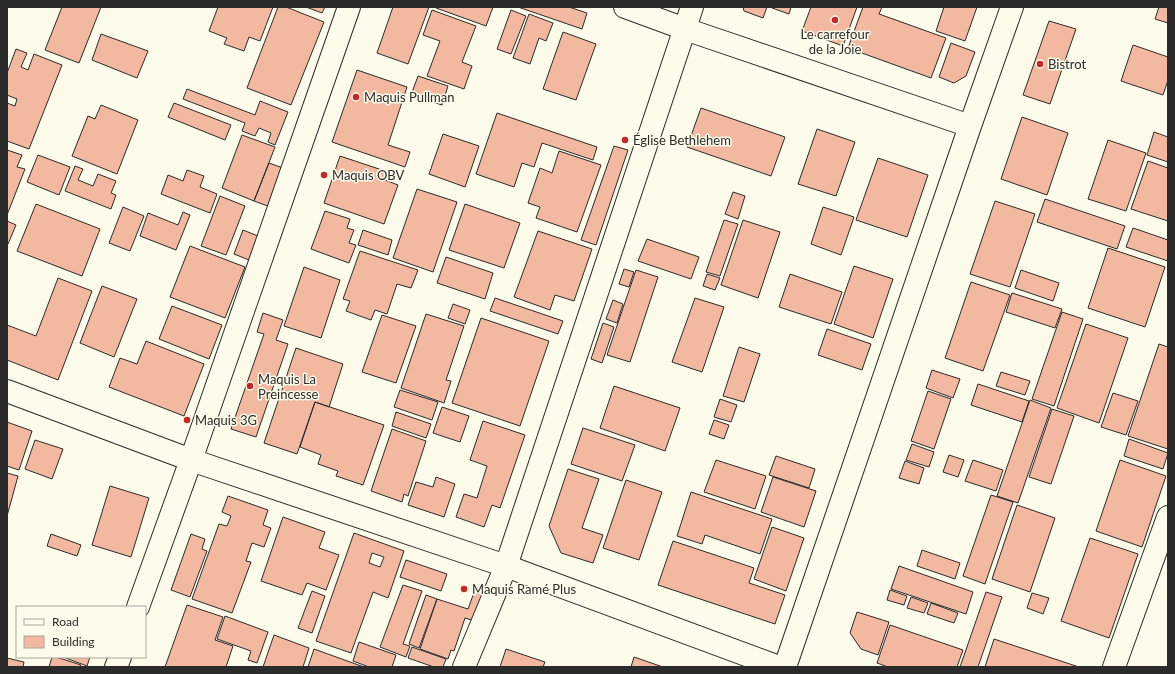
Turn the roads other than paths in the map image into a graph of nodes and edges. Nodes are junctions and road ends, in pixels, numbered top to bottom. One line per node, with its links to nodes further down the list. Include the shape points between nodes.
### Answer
1 (349, 7): 8 (street)
2 (626, 7): 5 (street)
3 (692, 7): 5 (street)
4 (1012, 7): 6 (street)
5 (685, 29): 6 (street); 10 (street)
6 (970, 126): 14 (street)
7 (7, 391): 8 (street)
8 (191, 460): 10 (street); 11 (street)
9 (1168, 517): 15 (street)
10 (506, 566): 12 (street); 13 (street)
11 (138, 606)
12 (464, 667)
13 (779, 667)
14 (785, 667)
15 (1114, 667)

